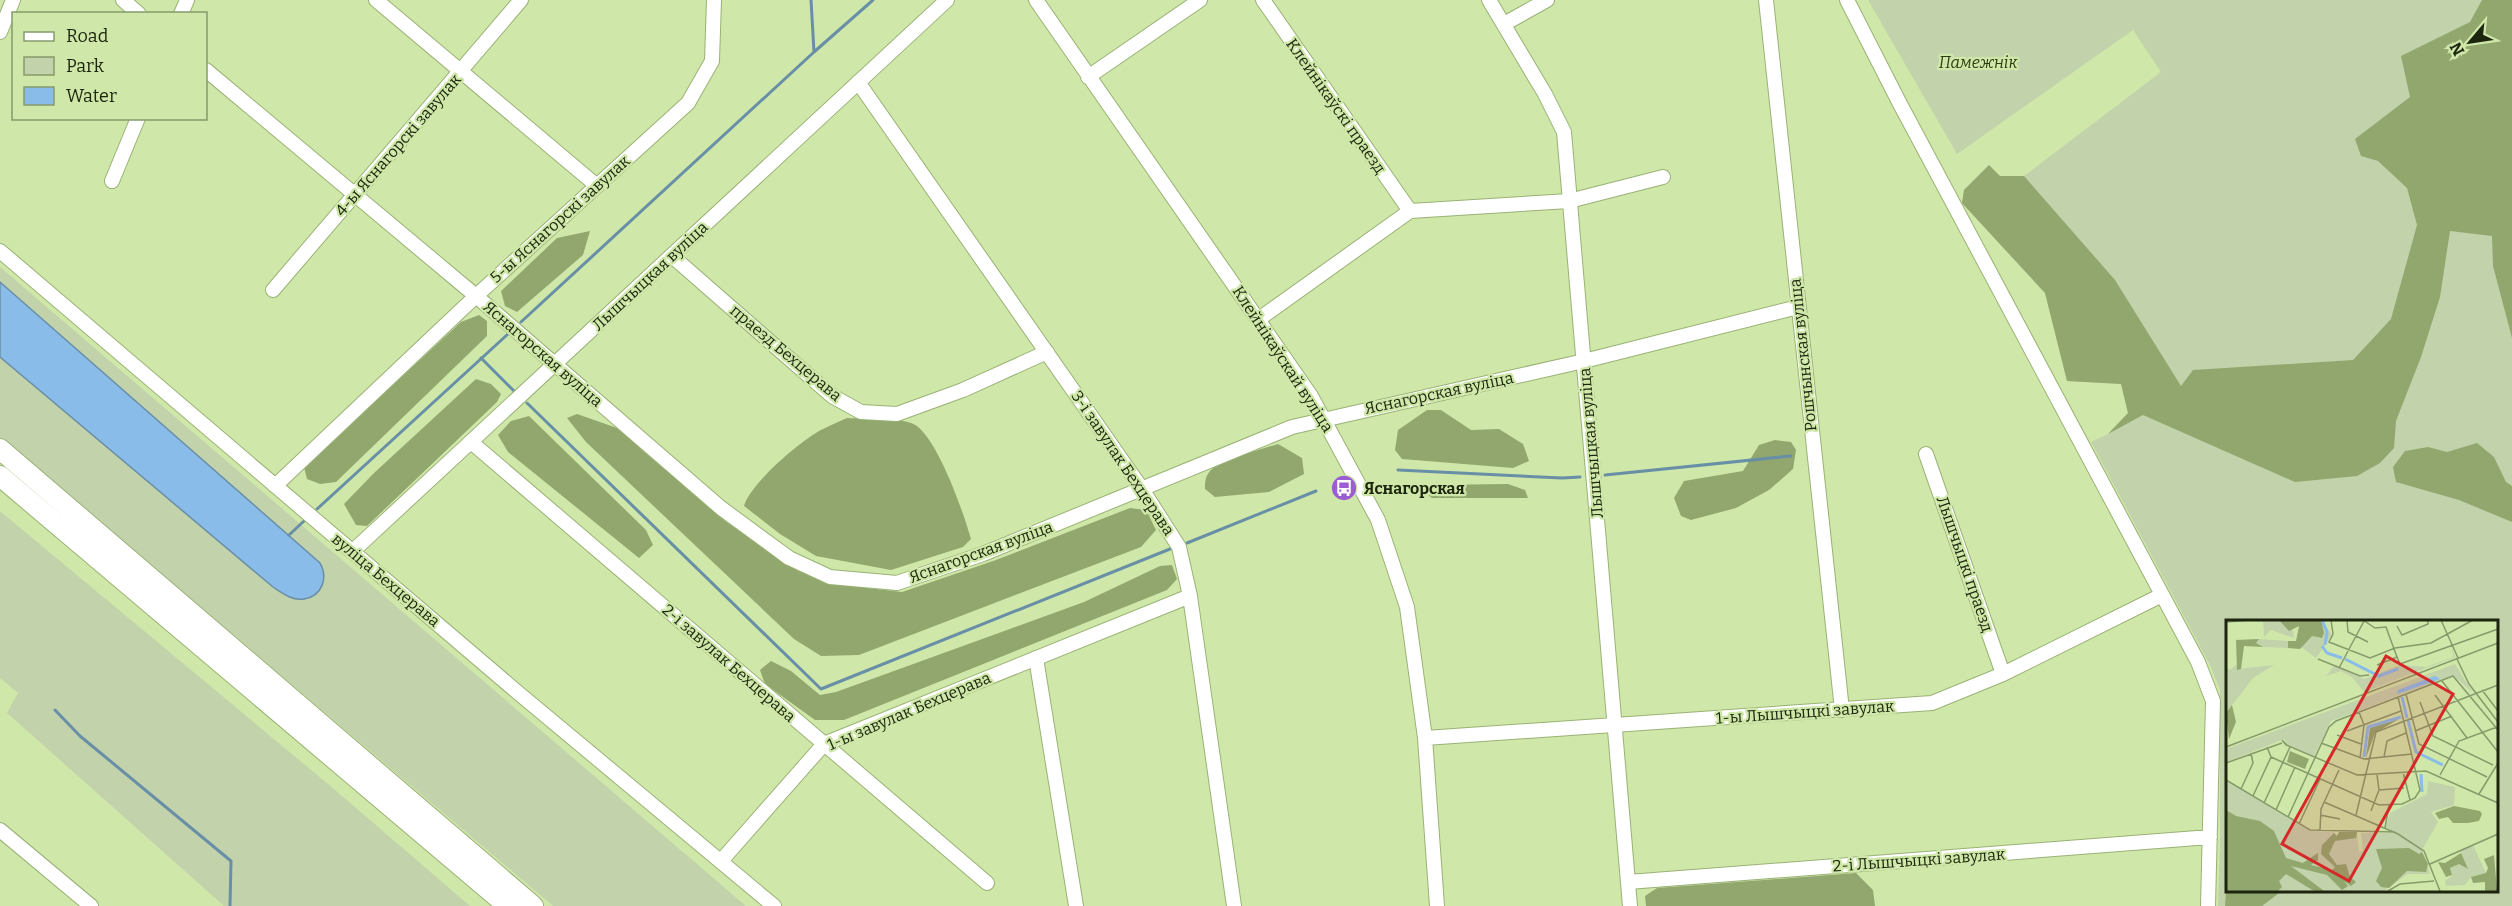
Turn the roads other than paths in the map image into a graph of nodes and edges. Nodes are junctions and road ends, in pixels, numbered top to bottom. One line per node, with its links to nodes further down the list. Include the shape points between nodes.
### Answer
1 (14, 0): 16 (street)
2 (123, 0): 14 (street)
3 (376, 0): 18 (street)
4 (521, 0): 18 (street, 4-ы Яснагорскі завулак)
5 (714, 0): 24 (street, 5-ы Яснагорскі завулак, via 712,61 688,103)
6 (947, 0): 20 (street, Лышчыцкая вуліца)
7 (1036, 0): 19 (street, Клейнікаўскай вуліца)
8 (1200, 0): 19 (street)
9 (1263, 0): 27 (street, Клейнікаўскі праезд)
10 (1489, 0): 15 (street, Лышчыцкая вуліца)
11 (1547, 0): 15 (street)
12 (1766, 0): 32 (street, Рошчынская вуліца)
13 (1847, 0): 45 (street)
14 (137, 12)
15 (1504, 24): 26 (street, Лышчыцкая вуліца, via 1564,132)
16 (0, 32)
17 (207, 71): 25 (street, Яснагорская вуліца)
18 (461, 72): 24 (street); 25 (street, 4-ы Яснагорскі завулак)
19 (1088, 77): 33 (street, Клейнікаўскай вуліца)
20 (858, 82): 29 (street, Лышчыцкая вуліца); 34 (street, 3-і завулак Бехцерава)
21 (137, 120): 23 (street)
22 (1663, 177): 26 (street)
23 (112, 181)
24 (596, 185): 31 (street, 5-ы Яснагорскі завулак)
25 (355, 194): 30 (street, 4-ы Яснагорскі завулак); 31 (street, Яснагорская вуліца)
26 (1569, 201): 27 (street); 35 (street, Лышчыцкая вуліца)
27 (1410, 211): 33 (street)
28 (0, 251): 42 (street, вуліца Бехцерава)
29 (672, 256): 34 (street, праезд Бехцерава, via 832,396 861,412 897,414 963,390); 36 (street, Лышчыцкая вуліца)
30 (273, 290)
31 (476, 296): 36 (street, Яснагорская вуліца); 42 (street, 5-ы Яснагорскі завулак)
32 (1798, 307): 35 (street, Яснагорская вуліца); 49 (street, Рошчынская вуліца)
33 (1259, 319): 37 (street, Клейнікаўскай вуліца)
34 (1047, 352): 43 (street, 3-і завулак Бехцерава)
35 (1584, 361): 37 (street, Яснагорская вуліца); 50 (street, Лышчыцкая вуліца)
36 (555, 365): 38 (street, Лышчыцкая вуліца); 43 (street, Яснагорская вуліца, via 720,508 789,558 830,577 897,583 983,554)
37 (1324, 418): 43 (street, Яснагорская вуліца, via 1292,427); 51 (street, Клейнікаўскай вуліца, via 1378,520 1407,608)
38 (471, 442): 44 (street, Лышчыцкая вуліца); 52 (street, 2-і завулак Бехцерава)
39 (0, 449): 60 (highway)
40 (1926, 454): 48 (street, Лышчыцкі праезд)
41 (0, 476): 59 (highway)
42 (275, 486): 44 (street, вуліца Бехцерава)
43 (1142, 489): 46 (street, 3-і завулак Бехцерава, via 1179,547)
44 (352, 551): 55 (street, вуліца Бехцерава)
45 (2162, 595): 48 (street, 1-ы Лышчыцкі завулак); 54 (street, via 2198,662 2213,700)
46 (1190, 596): 47 (street, 1-ы завулак Бехцерава); 63 (street, 3-і завулак Бехцерава)
47 (1036, 658): 52 (street, 1-ы завулак Бехцерава); 62 (street)
48 (2003, 674): 49 (street, 1-ы Лышчыцкі завулак, via 1932,703)
49 (1842, 710): 50 (street, 1-ы Лышчыцкі завулак)
50 (1615, 724): 51 (street, 1-ы Лышчыцкі завулак); 56 (street, Лышчыцкая вуліца)
51 (1425, 738): 64 (street, Клейнікаўскай вуліца)
52 (824, 744): 55 (street, 1-ы завулак Бехцерава); 57 (street, 2-і завулак Бехцерава)
53 (0, 830): 58 (street)
54 (2210, 837): 56 (street, 2-і Лышчыцкі завулак); 66 (street)
55 (721, 861): 61 (street, вуліца Бехцерава)
56 (1628, 882): 65 (street, Лышчыцкая вуліца)
57 (987, 883)
58 (91, 906)
59 (508, 906)
60 (533, 906)
61 (774, 906)
62 (1076, 906)
63 (1234, 906)
64 (1437, 906)
65 (1630, 906)
66 (2208, 906)

